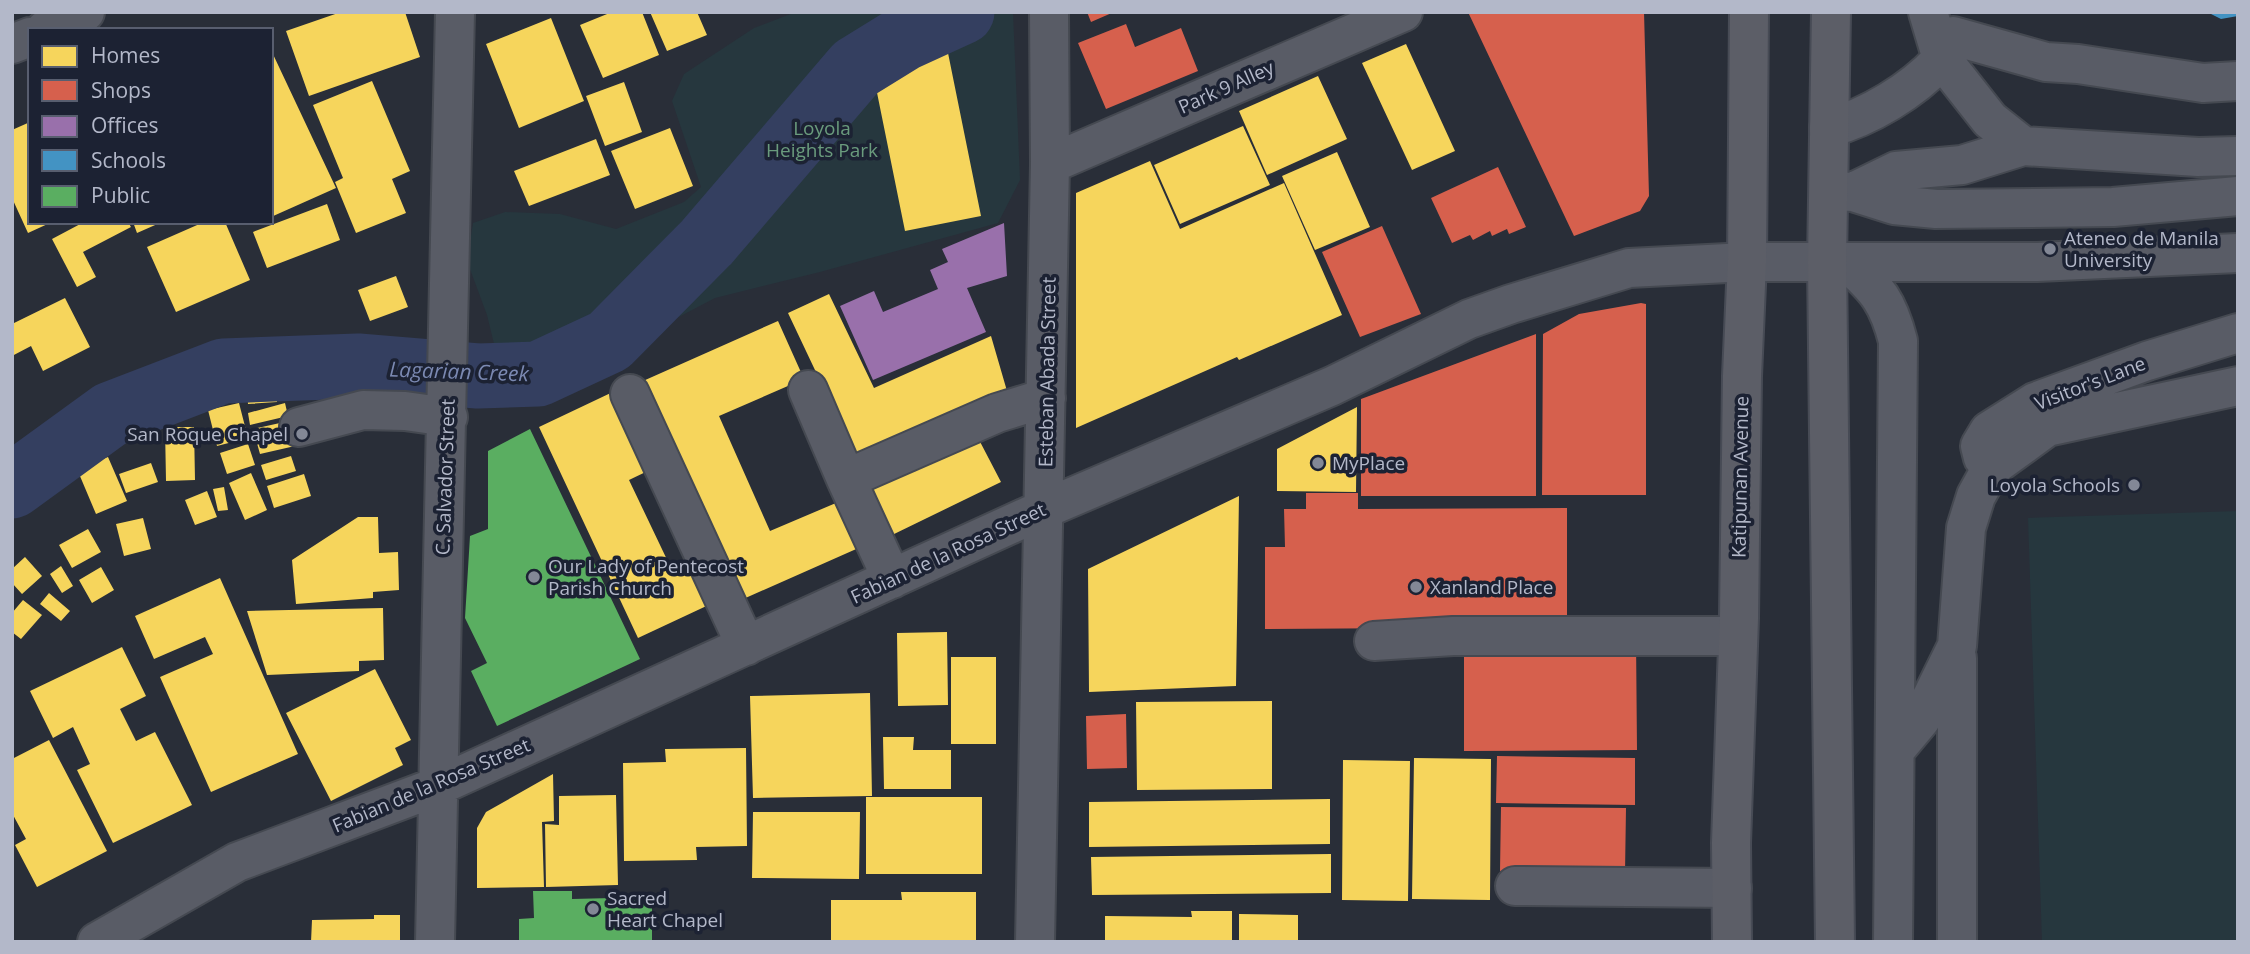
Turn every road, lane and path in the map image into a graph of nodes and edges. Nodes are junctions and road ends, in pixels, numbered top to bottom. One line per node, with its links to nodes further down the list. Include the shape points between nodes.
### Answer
1 (85, 12): 7 (street)
2 (455, 12): 24 (street, C. Salvador Street)
3 (1403, 12): 13 (street, Park 9 Alley)
4 (1749, 12): 17 (main road, Katipunan Avenue)
5 (1831, 12): 10 (main road)
6 (1049, 13): 13 (street, Esteban Abada Street)
7 (49, 28)
8 (1948, 30): 9 (street, via 2046,62 2203,83); 10 (street, via 1895,98 1853,121); 11 (street, via 1990,120)
9 (2238, 81)
10 (1829, 128): 14 (main road)
11 (2023, 146): 12 (street); 14 (street, via 1962,165 1896,171)
12 (2238, 156)
13 (1050, 164): 23 (street, Esteban Abada Street)
14 (1841, 192): 15 (street, via 1936,209 2113,207); 18 (main road)
15 (2238, 196)
16 (2238, 253): 18 (street, Fabian de la Rosa Street, via 2037,262)
17 (1747, 262): 18 (street, Fabian de la Rosa Street); 28 (street, Fabian de la Rosa Street, via 1629,268 1469,318 1332,386); 30 (main road, Katipunan Avenue)
18 (1837, 263): 34 (street, via 1874,286 1891,312 1898,341); 42 (main road)
19 (2238, 333): 26 (street, Visitor's Lane, via 2035,402 1989,431 1980,446)
20 (2238, 386): 26 (street, via 2047,427)
21 (808, 390): 27 (street)
22 (630, 394): 32 (street)
23 (1046, 398): 27 (street, via 997,413); 28 (street, Esteban Abada Street)
24 (448, 417): 25 (street, via 363,410); 35 (street, C. Salvador Street)
25 (299, 427)
26 (1992, 467): 33 (street, via 1966,528)
27 (846, 479): 29 (street)
28 (1044, 509): 29 (street, Fabian de la Rosa Street); 40 (street, Esteban Abada Street)
29 (892, 579): 32 (street, Fabian de la Rosa Street)
30 (1738, 636): 31 (street, via 1454,636); 37 (main road, Katipunan Avenue)
31 (1374, 642)
32 (746, 646): 35 (street, Fabian de la Rosa Street)
33 (1957, 646): 34 (street, via 1921,719); 44 (street)
34 (1896, 749): 43 (street)
35 (436, 787): 38 (street, Fabian de la Rosa Street, via 237,862); 39 (street, C. Salvador Street)
36 (1515, 886): 37 (street)
37 (1732, 888): 41 (main road, Katipunan Avenue)
38 (97, 942)
39 (435, 942)
40 (1035, 942)
41 (1732, 942)
42 (1835, 942)
43 (1893, 942)
44 (1957, 942)

